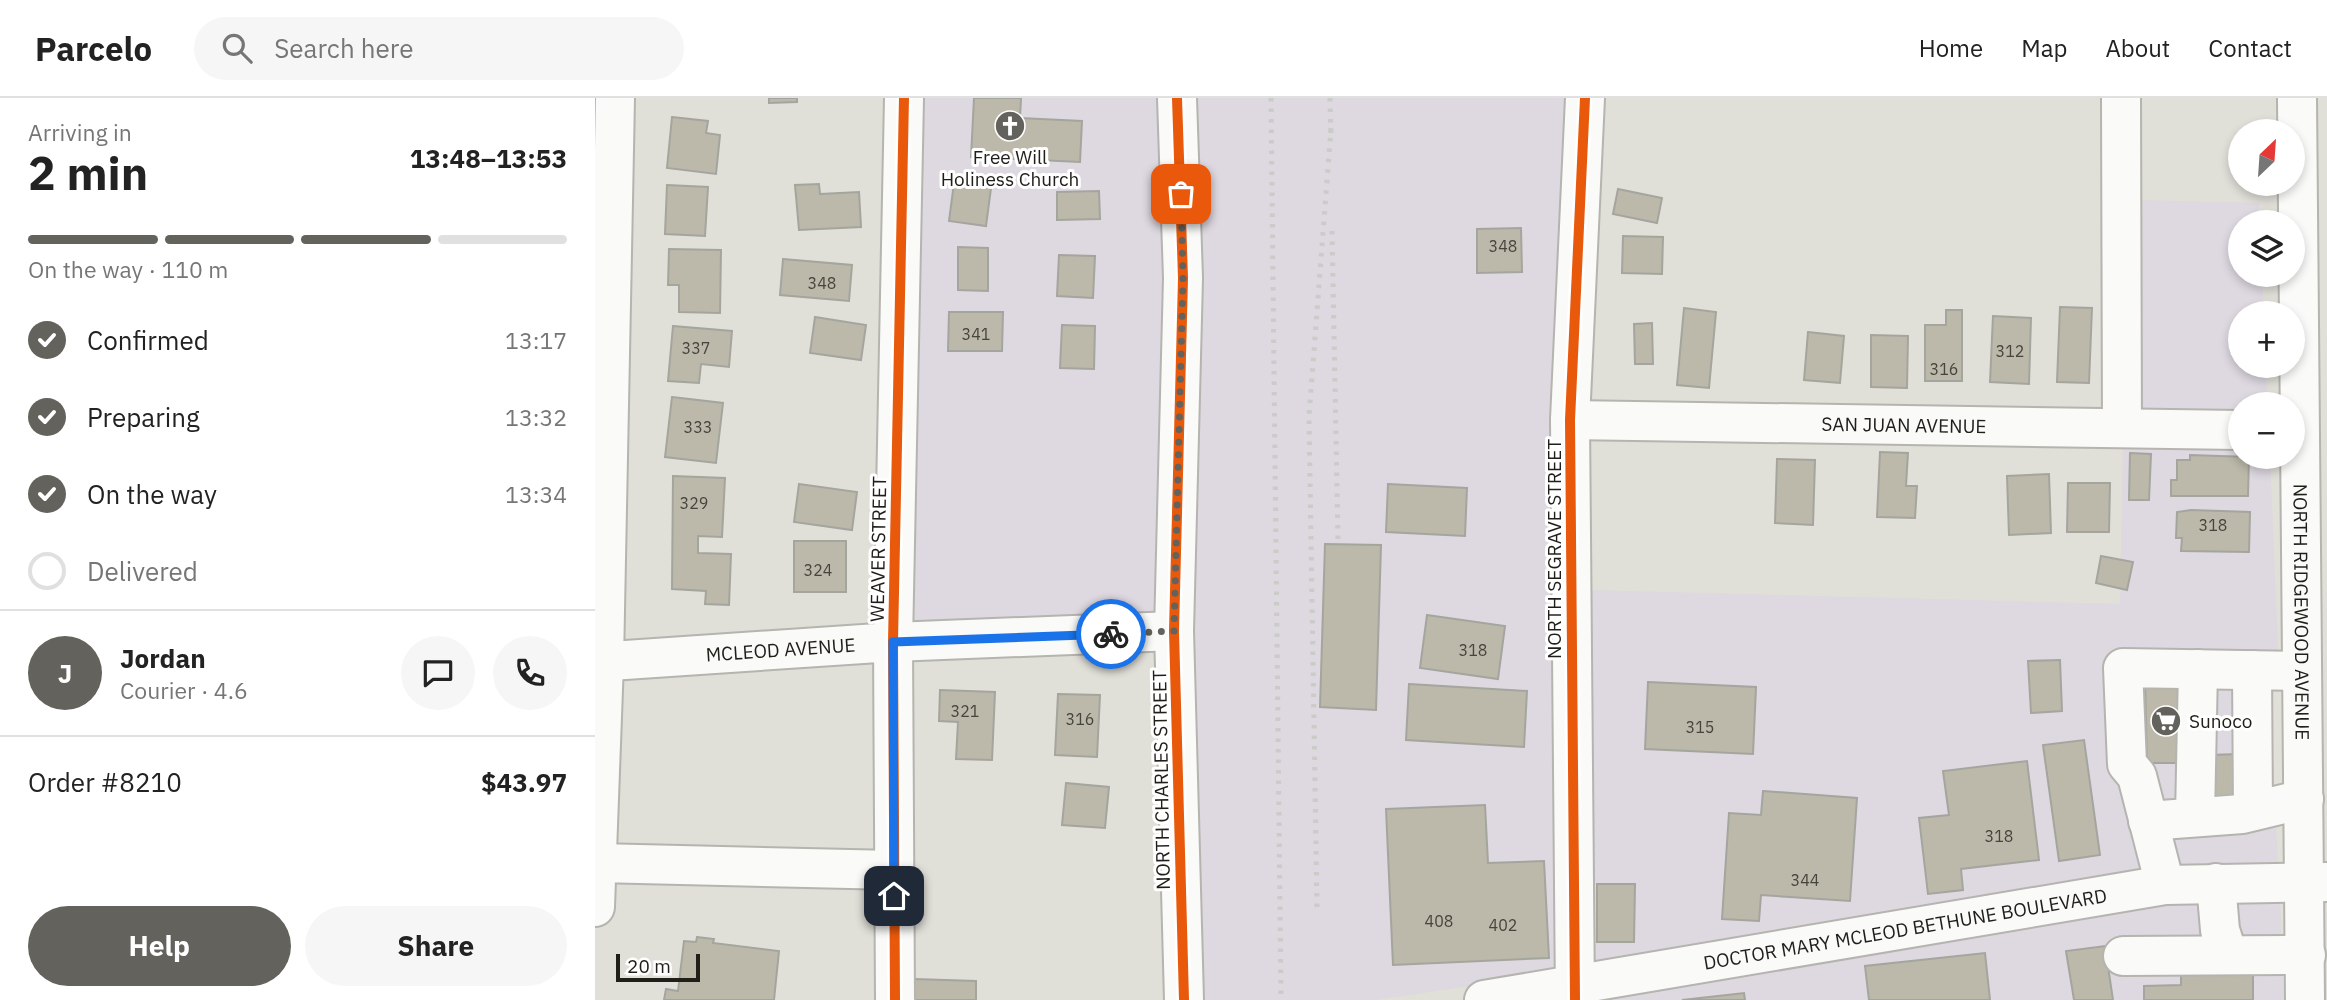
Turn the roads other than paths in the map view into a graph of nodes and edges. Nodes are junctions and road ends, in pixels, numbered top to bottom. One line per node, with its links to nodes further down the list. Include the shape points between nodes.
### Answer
1 (615, 98): 14 (street)
2 (904, 98): 13 (street, WEAVER STREET)
3 (1177, 98): 12 (street, NORTH CHARLES STREET, via 1183,278)
4 (1585, 98): 8 (street, NORTH SEGRAVE STREET)
5 (2121, 98): 9 (street)
6 (2297, 98): 7 (street, NORTH RIDGEWOOD AVENUE)
7 (2295, 392)
8 (1570, 421): 9 (street, SAN JUAN AVENUE); 31 (street, NORTH SEGRAVE STREET)
9 (2122, 428): 10 (street, SAN JUAN AVENUE)
10 (2228, 430)
11 (2296, 469): 17 (street, NORTH RIDGEWOOD AVENUE)
12 (1174, 631): 13 (street, MCLEOD AVENUE); 33 (street, NORTH CHARLES STREET)
13 (893, 642): 14 (street, MCLEOD AVENUE); 23 (street, WEAVER STREET)
14 (600, 662): 22 (street)
15 (2198, 669): 16 (street); 20 (street); 21 (street, via 2123,668 2127,764 2137,776)
16 (2252, 670): 17 (street); 19 (street)
17 (2302, 671): 18 (street, NORTH RIDGEWOOD AVENUE)
18 (2304, 799): 19 (street); 24 (street, NORTH RIDGEWOOD AVENUE)
19 (2253, 811): 20 (street)
20 (2195, 817): 21 (street)
21 (2148, 821): 26 (street)
22 (597, 863): 23 (street); 27 (street)
23 (894, 870): 32 (street, WEAVER STREET)
24 (2316, 882): 25 (street, DOCTOR MARY MCLEOD BETHUNE BOULEVARD); 29 (street, NORTH RIDGEWOOD AVENUE)
25 (2216, 883): 26 (street, DOCTOR MARY MCLEOD BETHUNE BOULEVARD); 28 (street, via 2220,930)
26 (2165, 885): 31 (street, DOCTOR MARY MCLEOD BETHUNE BOULEVARD)
27 (595, 907)
28 (2228, 955): 29 (street); 30 (street)
29 (2306, 955): 35 (street, NORTH RIDGEWOOD AVENUE)
30 (2123, 956)
31 (1575, 993): 34 (street, DOCTOR MARY MCLEOD BETHUNE BOULEVARD)
32 (895, 1000)
33 (1184, 1000)
34 (1484, 1000)
35 (2305, 1000)

